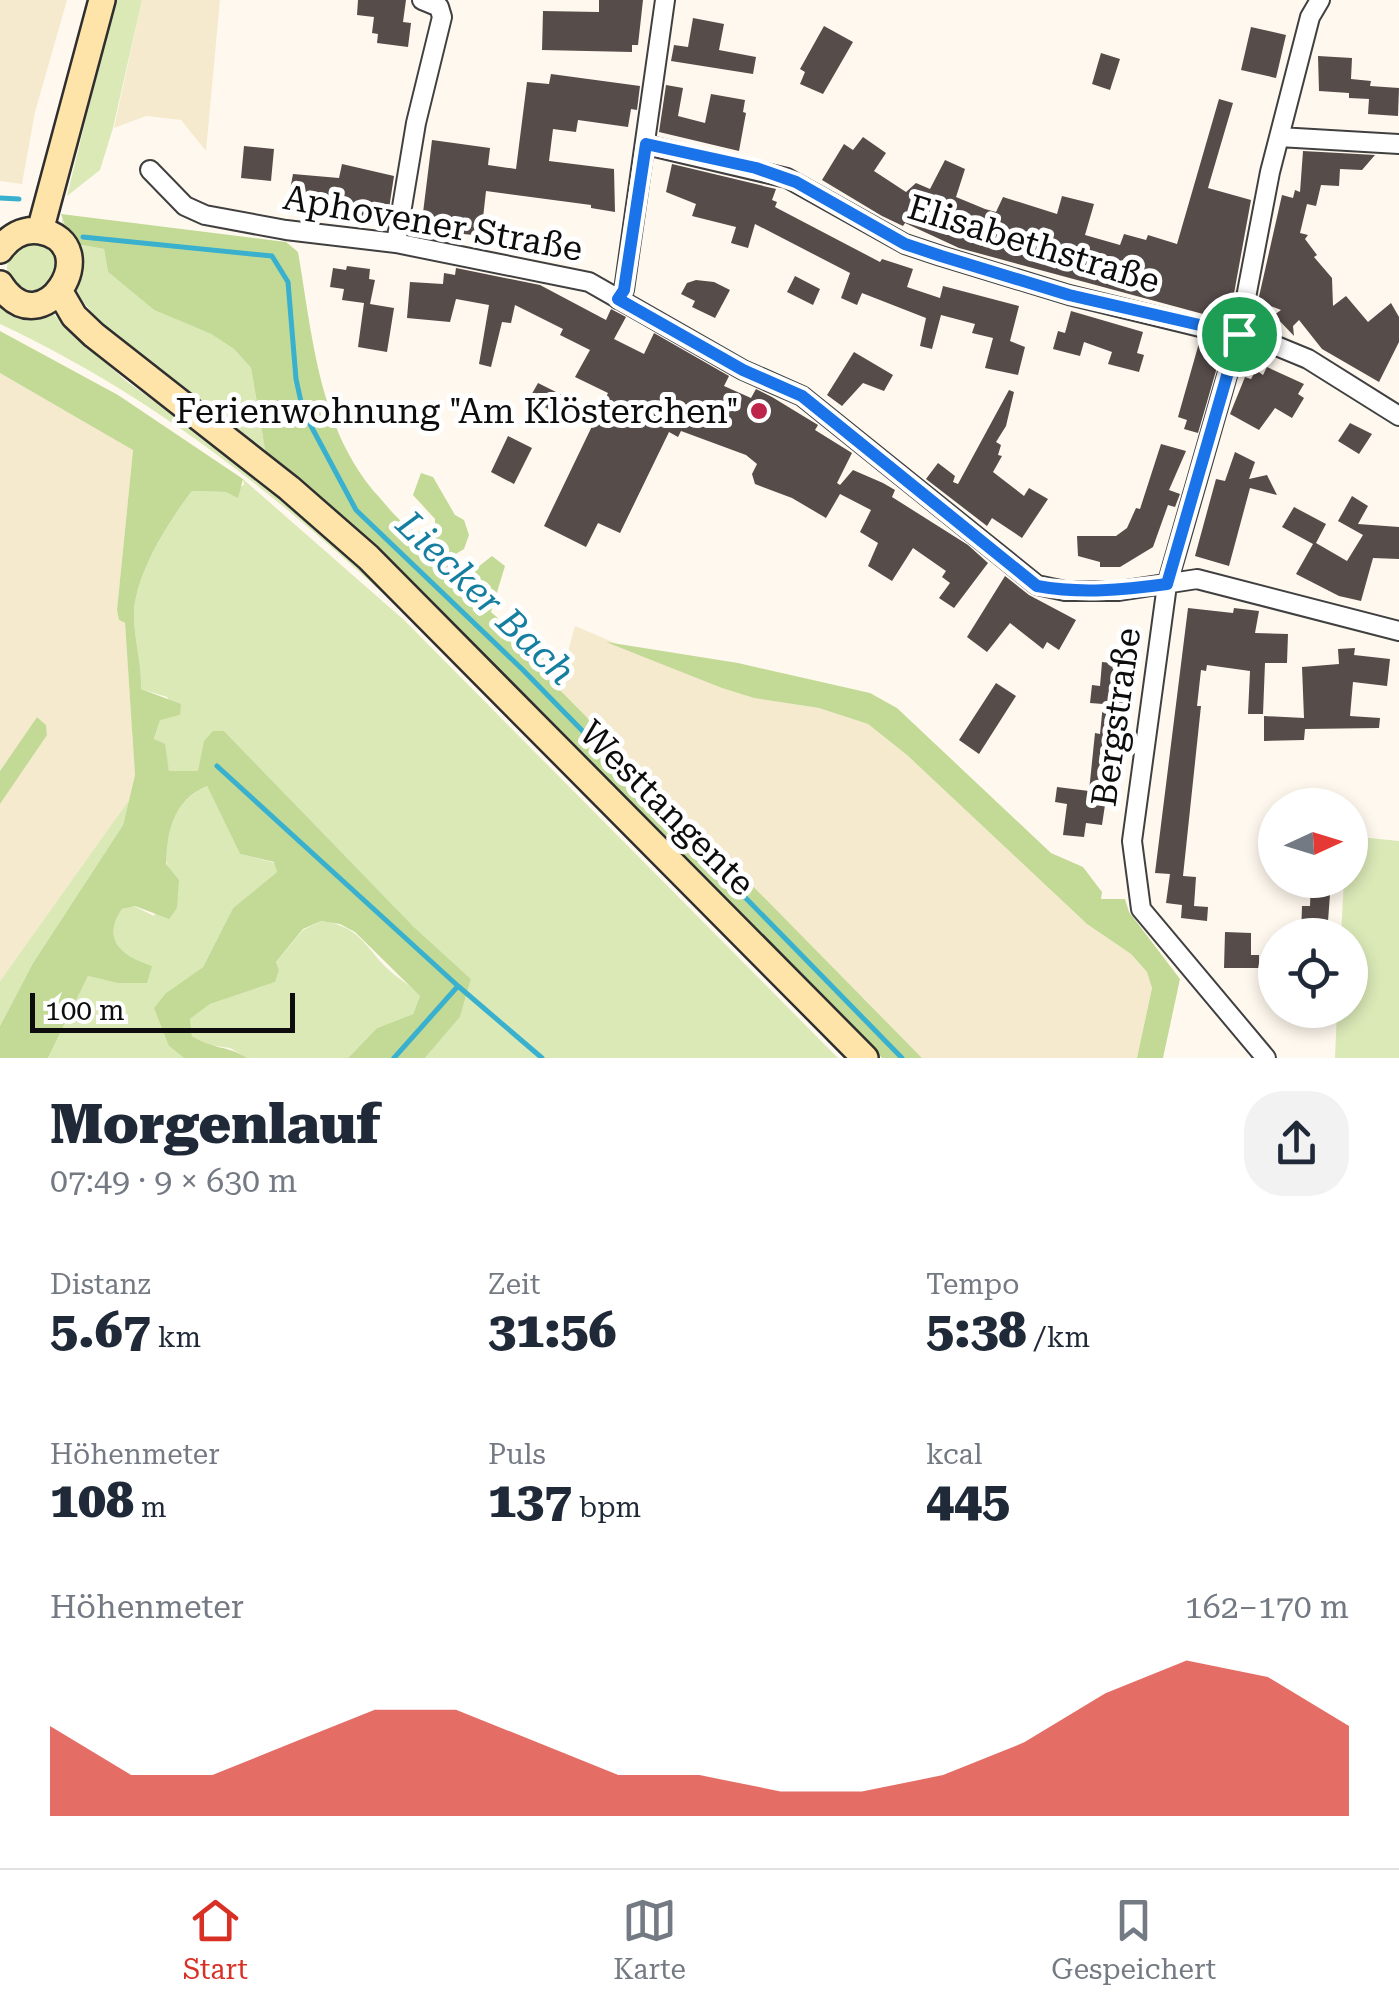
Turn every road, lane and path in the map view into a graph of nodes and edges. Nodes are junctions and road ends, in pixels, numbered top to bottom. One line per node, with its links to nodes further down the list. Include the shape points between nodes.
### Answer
1 (102, 0): 9 (main road)
2 (422, 0): 10 (street, via 438,7 442,17)
3 (665, 0): 6 (street)
4 (1320, 0): 5 (street, Bergstraße)
5 (1279, 137): 7 (street); 15 (street, Bergstraße)
6 (646, 144): 14 (street); 15 (street, Elisabethstraße, via 796,182 905,244 941,256 1069,295)
7 (1399, 144)
8 (150, 170): 10 (street, Aphovener Straße, via 185,206 206,214)
9 (40, 231): 11 (main road, via 16,234); 13 (main road, via 66,250 69,272)
10 (396, 243): 14 (street, Aphovener Straße, via 589,282)
11 (0, 250)
12 (0, 284): 13 (main road, via 12,298 32,304)
13 (60, 292): 19 (main road, Westtangente, via 94,335 368,557)
14 (618, 299): 17 (street, Aphovener Straße, via 802,396 1037,586 1119,591)
15 (1239, 334): 16 (street, Elisabethstraße, via 1308,359); 17 (street, Bergstraße)
16 (1399, 416)
17 (1167, 584): 18 (street, Aphovener Straße, via 1197,578); 20 (street, Bergstraße, via 1132,841 1138,895 1141,909)
18 (1399, 631)
19 (865, 1058)
20 (1266, 1058)

